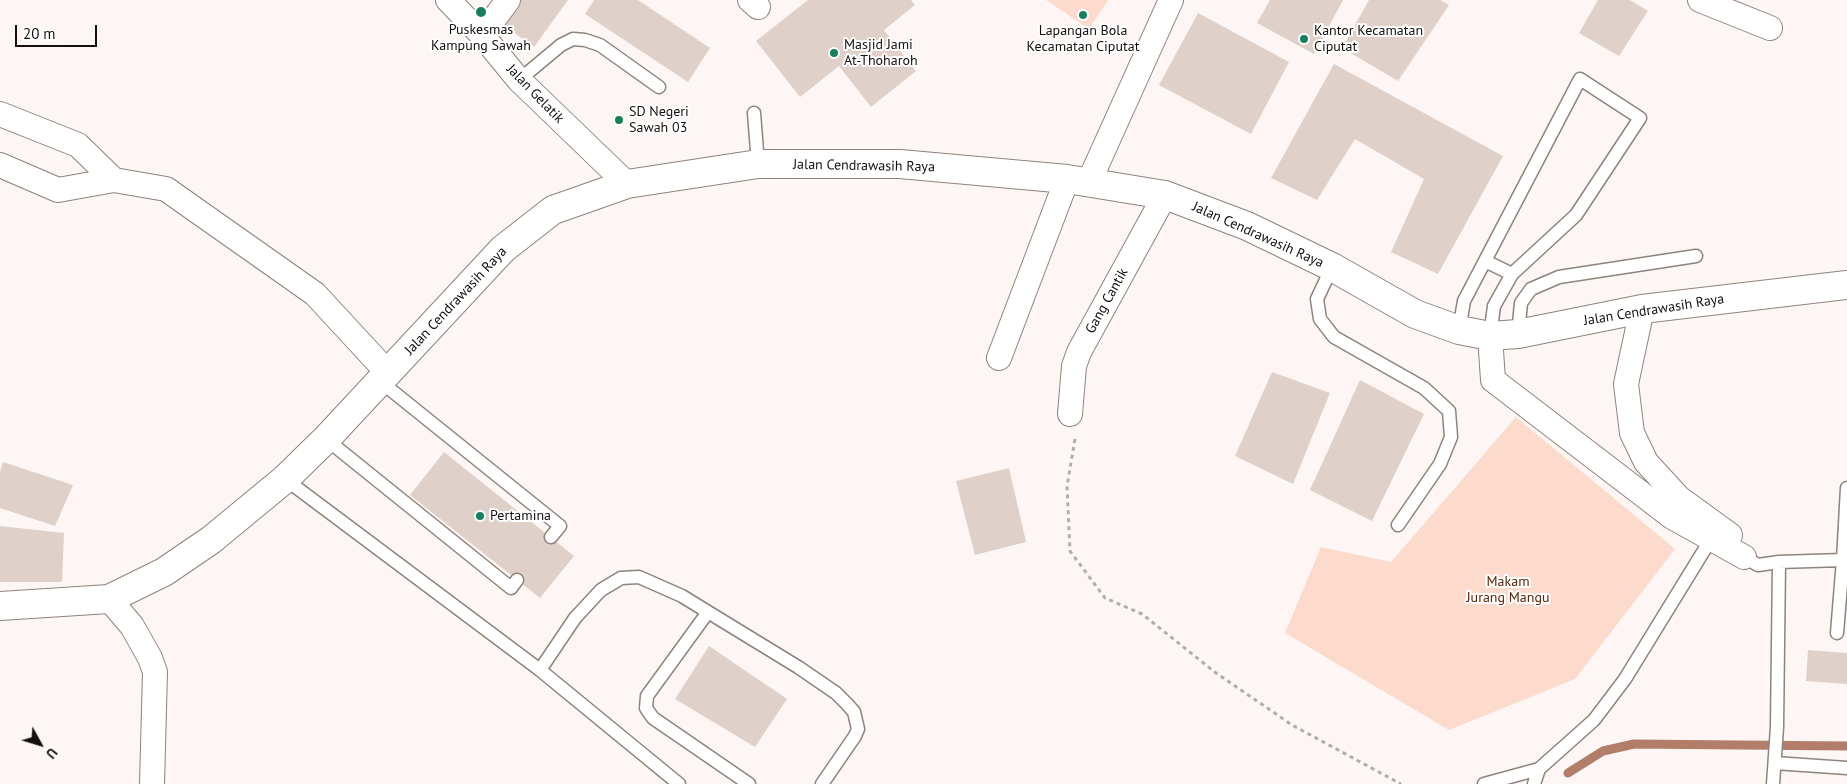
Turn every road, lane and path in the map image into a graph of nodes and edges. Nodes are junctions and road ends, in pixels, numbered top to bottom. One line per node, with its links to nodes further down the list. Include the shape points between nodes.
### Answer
1 (448, 0): 6 (street, Jalan Gelatik)
2 (508, 0): 6 (street)
3 (1171, 0): 14 (street)
4 (1700, 0): 5 (street)
5 (1770, 28)
6 (482, 35): 7 (street, Jalan Gelatik)
7 (519, 80): 8 (lane, via 573,39 600,45); 15 (street, Jalan Gelatik)
8 (659, 87)
9 (754, 113): 12 (lane)
10 (0, 114): 13 (street, via 78,145)
11 (0, 164): 13 (street, via 58,190)
12 (758, 164): 14 (main road, Jalan Cendrawasih Raya, via 900,164); 15 (main road, Jalan Cendrawasih Raya)
13 (114, 180): 27 (street, via 166,189 315,294)
14 (1077, 181): 16 (main road, Jalan Cendrawasih Raya); 26 (street)
15 (627, 184): 27 (main road, Jalan Cendrawasih Raya, via 553,210 503,249)
16 (1166, 195): 19 (main road, Jalan Cendrawasih Raya, via 1247,226); 28 (street, Gang Cantik, via 1079,352 1074,366)
17 (1696, 256): 24 (lane, via 1559,277 1531,290 1521,303)
18 (1485, 261): 20 (lane); 20 (lane, via 1580,80 1640,118 1576,215); 23 (lane, via 1464,301)
19 (1332, 267): 23 (main road, Jalan Cendrawasih Raya, via 1415,314); 32 (lane, via 1317,300 1320,319 1334,337 1424,388 1449,411 1451,437 1440,464)
20 (1512, 274): 25 (lane, via 1494,306)
21 (1847, 284): 22 (main road, Jalan Cendrawasih Raya)
22 (1642, 309): 24 (main road, Jalan Cendrawasih Raya); 35 (street, via 1626,384 1632,433 1646,462 1679,498 1735,538)
23 (1459, 330): 25 (main road, Jalan Cendrawasih Raya)
24 (1518, 334): 25 (main road, Jalan Cendrawasih Raya)
25 (1490, 336): 34 (street, via 1494,380 1672,517)
26 (999, 358)
27 (385, 377): 29 (main road, Jalan Cendrawasih Raya); 33 (lane, via 560,526)
28 (1070, 414): 51 (path, via 1076,435 1067,486 1070,551 1105,598 1142,614 1216,673 1292,725)
29 (326, 439): 30 (main road, Jalan Cendrawasih Raya); 38 (lane, via 511,588)
30 (284, 480): 39 (main road, Jalan Cendrawasih Raya, via 211,540 164,572); 43 (lane)
31 (1847, 488): 36 (lane)
32 (1398, 525)
33 (551, 537)
34 (1712, 539): 35 (street); 46 (lane, via 1625,679 1594,720)
35 (1744, 557): 37 (lane, via 1758,565)
36 (1843, 560): 37 (lane); 42 (lane)
37 (1779, 562): 44 (lane)
38 (517, 580)
39 (109, 599): 40 (main road, Jalan Cendrawasih Raya); 47 (street, via 132,626 155,672)
40 (0, 606)
41 (708, 612): 43 (lane, via 682,596 639,577 620,578 601,590 575,618); 49 (lane, via 647,696 646,708 653,718); 50 (lane, via 836,692 854,712 858,720 855,736)
42 (1837, 633)
43 (540, 670): 48 (lane)
44 (1775, 759): 45 (lane); 54 (lane)
45 (1847, 768)
46 (1539, 769): 52 (lane); 53 (lane)
47 (152, 784)
48 (679, 784)
49 (749, 784)
50 (822, 784)
51 (1401, 784)
52 (1484, 784)
53 (1534, 784)
54 (1773, 784)

